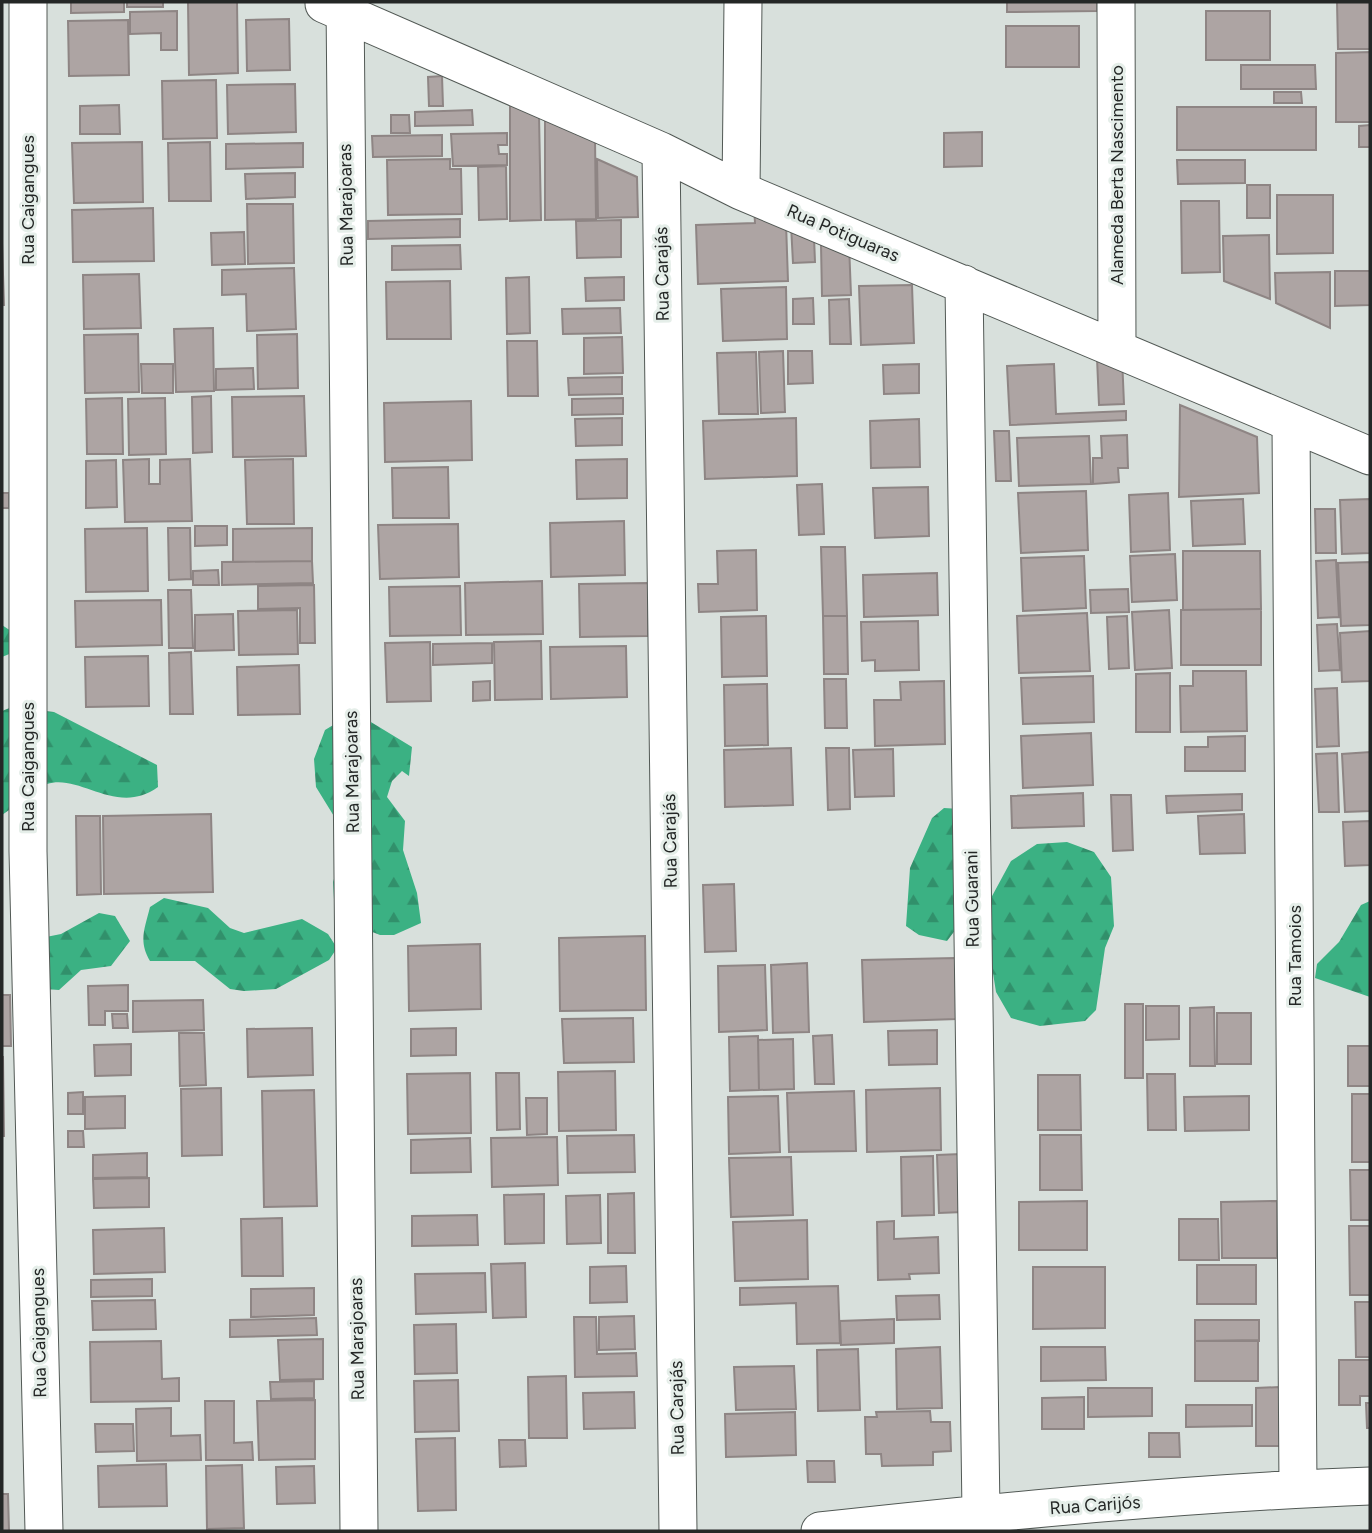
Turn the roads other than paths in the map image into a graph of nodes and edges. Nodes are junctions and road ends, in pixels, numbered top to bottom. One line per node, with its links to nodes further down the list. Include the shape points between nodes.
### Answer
1 (28, 2): 11 (street, Rua Caigangues)
2 (743, 2): 6 (street)
3 (1116, 2): 8 (street, Alameda Berta Nascimento)
4 (336, 5): 5 (street, Rua Potiguaras); 16 (street, Rua Marajoaras)
5 (661, 151): 6 (street, Rua Potiguaras); 17 (street, Rua Carajás)
6 (741, 191): 7 (street, Rua Potiguaras)
7 (964, 284): 8 (street, Rua Potiguaras); 14 (street, Rua Guarani)
8 (1117, 349): 9 (street, Rua Potiguaras)
9 (1291, 423): 10 (street, Rua Potiguaras); 13 (street, Rua Tamoios)
10 (1370, 456)
11 (15, 851): 15 (street, Rua Caigangues)
12 (1370, 1486): 13 (street, Rua Carijós)
13 (1298, 1489): 14 (street, Rua Carijós)
14 (981, 1513): 18 (street, Rua Carijós)
15 (44, 1531)
16 (359, 1531)
17 (678, 1531)
18 (820, 1531)

